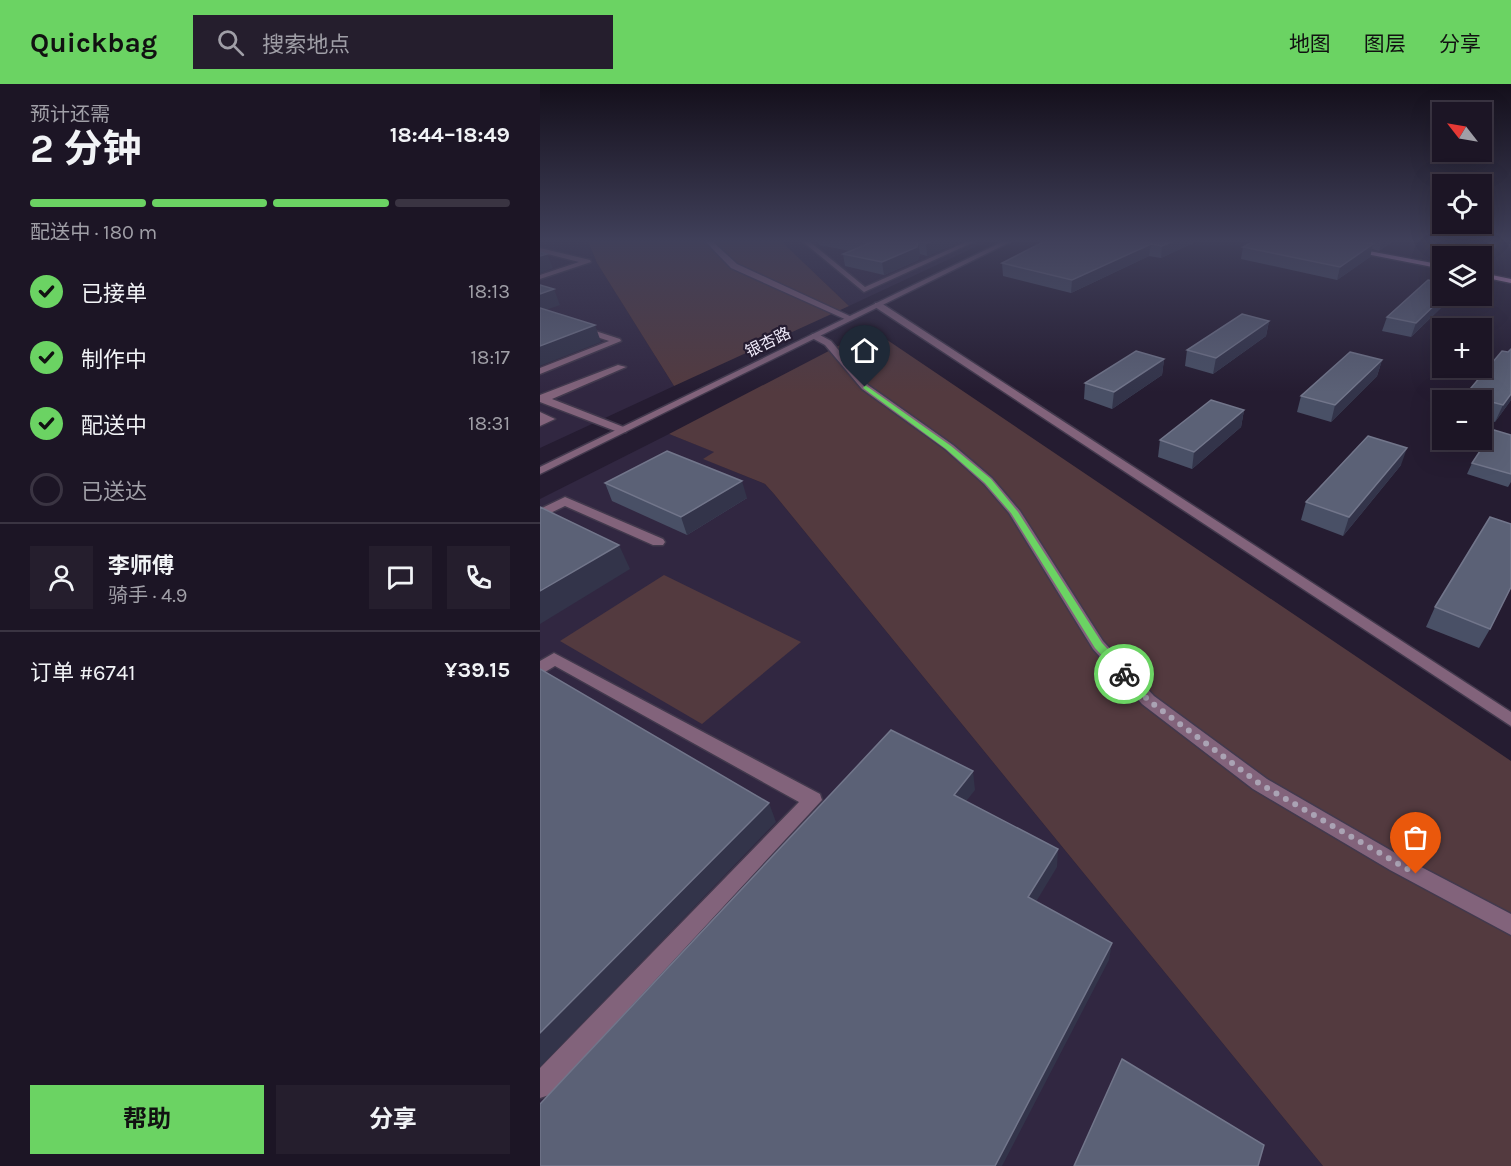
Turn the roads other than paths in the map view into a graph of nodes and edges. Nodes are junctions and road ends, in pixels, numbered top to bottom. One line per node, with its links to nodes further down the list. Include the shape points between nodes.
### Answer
1 (791, 291): 5 (street)
2 (906, 291): 3 (street, 银杏路)
3 (878, 305): 5 (street, 银杏路); 17 (street)
4 (540, 315): 8 (street, via 617,341)
5 (850, 318): 6 (street, 银杏路)
6 (815, 336): 12 (street, 银杏路); 18 (street, via 828,343 865,387 949,447 988,481 1014,512 1098,645 1148,700 1260,784)
7 (621, 367): 9 (street)
8 (540, 371)
9 (542, 399): 12 (street)
10 (540, 415): 11 (street, via 550,418)
11 (540, 423)
12 (622, 430): 13 (street, 银杏路)
13 (540, 471)
14 (540, 514): 15 (street, via 565,501)
15 (658, 542)
16 (540, 669): 19 (street, via 554,659 813,800)
17 (1511, 720)
18 (1511, 925)
19 (540, 1086)

